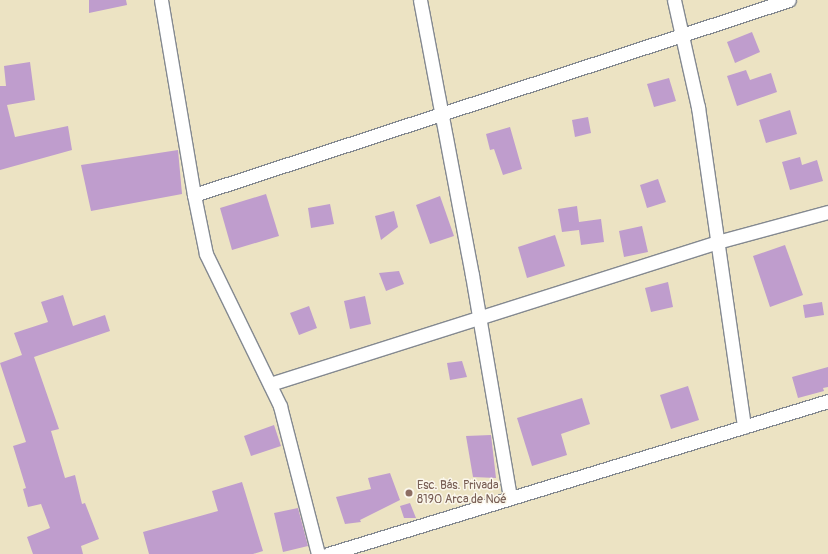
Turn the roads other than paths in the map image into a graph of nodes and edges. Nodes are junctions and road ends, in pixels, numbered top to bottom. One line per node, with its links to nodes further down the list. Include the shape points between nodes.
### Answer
1 (161, 0): 7 (street)
2 (420, 0): 6 (street)
3 (674, 0): 5 (street)
4 (789, 0): 5 (street)
5 (682, 34): 6 (street); 9 (street, via 698,107)
6 (441, 113): 7 (street); 10 (street)
7 (194, 195): 11 (street, via 206,254)
8 (828, 212): 9 (street)
9 (717, 242): 10 (street); 13 (street)
10 (479, 316): 11 (street); 14 (street)
11 (270, 384): 15 (street, via 280,406)
12 (828, 401): 13 (street)
13 (744, 426): 14 (street)
14 (510, 498): 16 (street)
15 (318, 554)
16 (328, 554)

